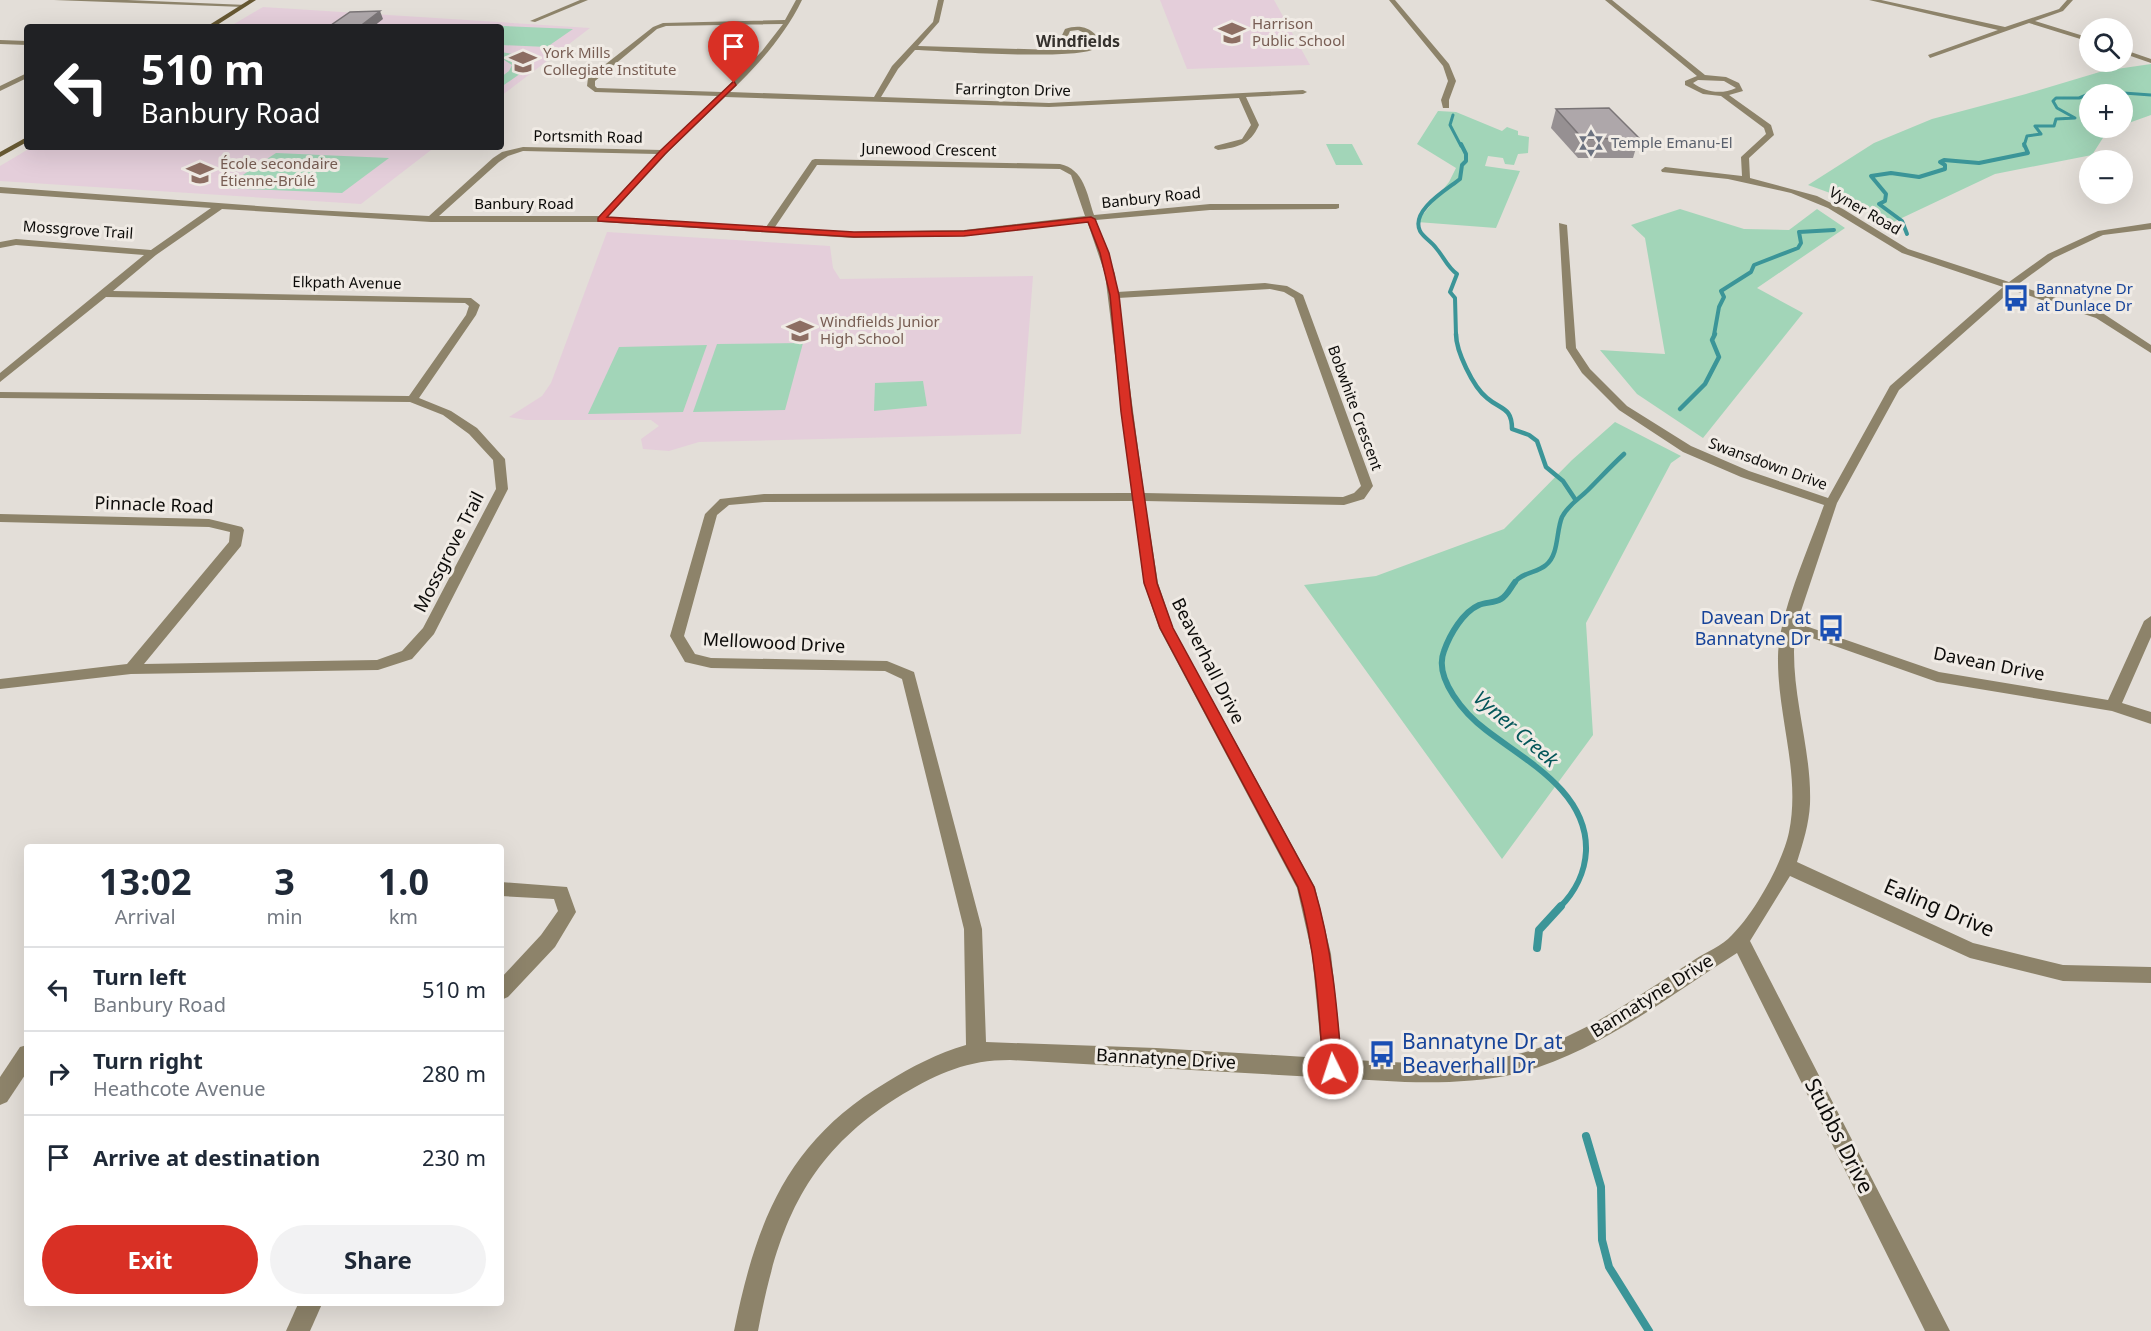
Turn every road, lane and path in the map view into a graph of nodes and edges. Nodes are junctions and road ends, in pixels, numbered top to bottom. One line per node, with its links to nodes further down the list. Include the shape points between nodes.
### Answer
1 (57, 0): 10 (street)
2 (253, 0): 10 (main road)
3 (585, 0): 11 (street)
4 (799, 0): 12 (street)
5 (941, 0): 19 (street, via 936,22)
6 (1392, 0): 32 (street, via 1446,66 1452,81)
7 (1608, 0): 25 (street)
8 (1872, 0): 15 (street)
9 (2070, 0): 13 (street, via 2061,10)
10 (244, 5): 14 (main road)
11 (533, 21)
12 (789, 22): 28 (street, via 757,61); 28 (street, Farrington Drive, via 665,24 591,80 595,90)
13 (2031, 22): 15 (street); 16 (street)
14 (213, 24)
15 (2004, 28): 22 (street)
16 (2079, 37)
17 (0, 42): 18 (street)
18 (24, 43)
19 (914, 48): 20 (street); 31 (street)
20 (1058, 52): 20 (street, via 1071,28 1089,30 1094,36 1093,48 1087,51)
21 (2133, 55): 23 (street)
22 (1930, 56)
23 (2151, 61)
24 (24, 77): 26 (street)
25 (1703, 77): 30 (street, via 1688,83); 30 (street, via 1729,81 1739,87 1738,91)
26 (0, 89)
27 (1303, 92): 29 (street, Farrington Drive)
28 (722, 94): 31 (street, Farrington Drive); 35 (street)
29 (1241, 94): 31 (street, Farrington Drive, via 1122,103); 34 (street, via 1255,125 1251,135 1244,143)
30 (1723, 94): 38 (street, via 1768,127 1770,135 1745,157)
31 (876, 100)
32 (1446, 106)
33 (24, 141): 36 (main road)
34 (1218, 148)
35 (663, 152): 42 (street, Portsmith Road, via 523,149 505,154); 43 (street)
36 (0, 154)
37 (1665, 170): 38 (street, Vyner Road)
38 (1746, 181): 50 (street, Vyner Road, via 1800,193 1831,206 1905,251)
39 (0, 190): 41 (street, Banbury Road)
40 (1335, 206): 44 (street, Banbury Road, via 1210,207)
41 (219, 207): 42 (street, Banbury Road); 49 (street)
42 (431, 219): 43 (street, Banbury Road)
43 (601, 219): 47 (street, Banbury Road)
44 (1091, 219): 47 (street, Banbury Road, via 964,233); 47 (street, Junewood Crescent, via 1076,174 1062,166 815,162); 52 (street, Beaverhall Drive, via 1105,253)
45 (1562, 225): 58 (street, Swansdown Drive, via 1571,348 1586,371 1623,408 1687,449 1744,474)
46 (2151, 226): 50 (street, Bannatyne Drive, via 2101,233 2051,256)
47 (768, 230)
48 (0, 245): 49 (street, Mossgrove Trail, via 16,242)
49 (153, 253): 51 (street)
50 (2010, 286): 53 (street, Vyner Road, via 2100,316); 58 (street, Bannatyne Drive, via 1894,388)
51 (103, 294): 54 (street); 56 (street, Elkpath Avenue, via 467,300 475,305 471,315)
52 (1114, 295): 57 (street, Beaverhall Drive); 57 (street, Bobwhite Crescent, via 1265,286 1292,291 1299,297 1367,486 1359,496 1344,501)
53 (2151, 350)
54 (0, 379)
55 (0, 395): 56 (street, Mossgrove Trail)
56 (412, 399): 62 (street, Mossgrove Trail, via 447,413 472,431 499,459 502,489 429,631 406,655 378,665)
57 (1138, 497): 71 (street, Mellowood Drive, via 764,498 725,502 711,514 677,636 690,658 711,663 887,666 909,675 974,929); 73 (street, Beaverhall Drive, via 1151,583 1166,628 1306,887 1318,927 1326,979)
58 (1831, 503): 61 (street, Bannatyne Drive)
59 (0, 518): 62 (street, Pinnacle Road, via 209,523 237,530 236,543)
60 (2151, 621): 64 (street)
61 (1789, 625): 64 (street, Davean Drive, via 1937,677); 66 (street, Bannatyne Drive, via 1784,645 1786,676 1802,782 1799,829)
62 (131, 669): 63 (street, Mossgrove Trail)
63 (1, 684)
64 (2113, 706): 65 (street, Davean Drive)
65 (2151, 718)
66 (1787, 866): 68 (street, Bannatyne Drive); 69 (street, Ealing Drive, via 1970,950 2063,973)
67 (504, 889): 70 (street, via 561,892 567,912 548,941)
68 (1740, 940): 73 (street, Bannatyne Drive, via 1604,1027 1560,1049 1500,1068 1424,1074); 78 (street, Stubbs Drive)
69 (2151, 975)
70 (504, 988)
71 (976, 1052): 73 (street, Bannatyne Drive); 77 (street, Bannatyne Drive, via 927,1070 883,1093 819,1147 790,1188 770,1229 756,1272)
72 (24, 1059): 74 (street)
73 (1333, 1069)
74 (0, 1095)
75 (309, 1306): 76 (street)
76 (298, 1331)
77 (746, 1331)
78 (1938, 1331)

